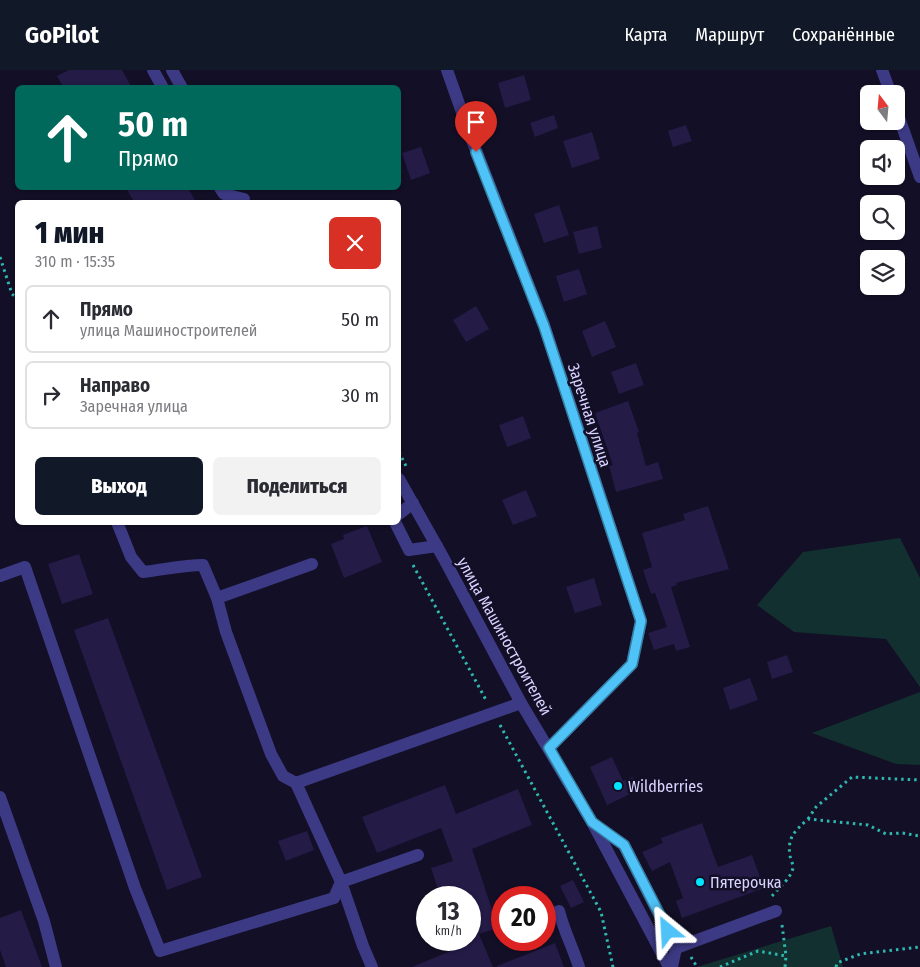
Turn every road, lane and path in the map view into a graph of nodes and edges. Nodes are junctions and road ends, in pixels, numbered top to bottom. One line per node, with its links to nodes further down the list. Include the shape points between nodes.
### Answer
1 (153, 70): 5 (street)
2 (172, 70): 6 (street)
3 (447, 70): 26 (street, Заречная улица, via 544,326 641,621 632,664)
4 (882, 70): 7 (street)
5 (161, 85)
6 (180, 85)
7 (888, 85)
8 (903, 130): 9 (street)
9 (920, 177)
10 (221, 190): 11 (street)
11 (242, 200)
12 (0, 257): 13 (path)
13 (15, 296)
14 (401, 483): 15 (street, улица Машиностроителей)
15 (412, 503): 16 (street); 19 (street, улица Машиностроителей)
16 (401, 512)
17 (118, 525): 23 (street, via 131,557 143,572 203,565)
18 (396, 525): 19 (street, via 409,550)
19 (437, 546): 24 (street, улица Машиностроителей)
20 (409, 557): 25 (path)
21 (312, 564): 23 (street)
22 (0, 576): 34 (street, via 25,567 135,888 160,951 334,898)
23 (217, 598): 28 (street, via 226,632 271,754 283,776)
24 (522, 703): 25 (street); 26 (street, улица Машиностроителей)
25 (493, 713): 28 (street); 43 (path, via 601,912)
26 (549, 748): 31 (street, улица Машиностроителей)
27 (920, 780): 30 (path, via 852,777 816,806)
28 (296, 784): 34 (street)
29 (0, 797): 40 (street, via 44,921)
30 (808, 819): 32 (path, via 868,825 886,834); 35 (path, via 789,840 793,866 791,875 771,897)
31 (592, 822): 37 (street, via 624,845); 44 (street, улица Машиностроителей)
32 (920, 836)
33 (418, 855): 34 (street)
34 (341, 882): 41 (street)
35 (776, 911): 37 (street); 39 (path, via 783,929)
36 (556, 913): 42 (street, via 559,912)
37 (676, 948): 44 (street)
38 (920, 948): 47 (path, via 860,954 836,963)
39 (786, 956): 45 (path, via 758,951); 46 (path)
40 (56, 967)
41 (372, 967)
42 (578, 967)
43 (613, 967)
44 (671, 967)
45 (720, 967)
46 (785, 967)
47 (836, 967)

